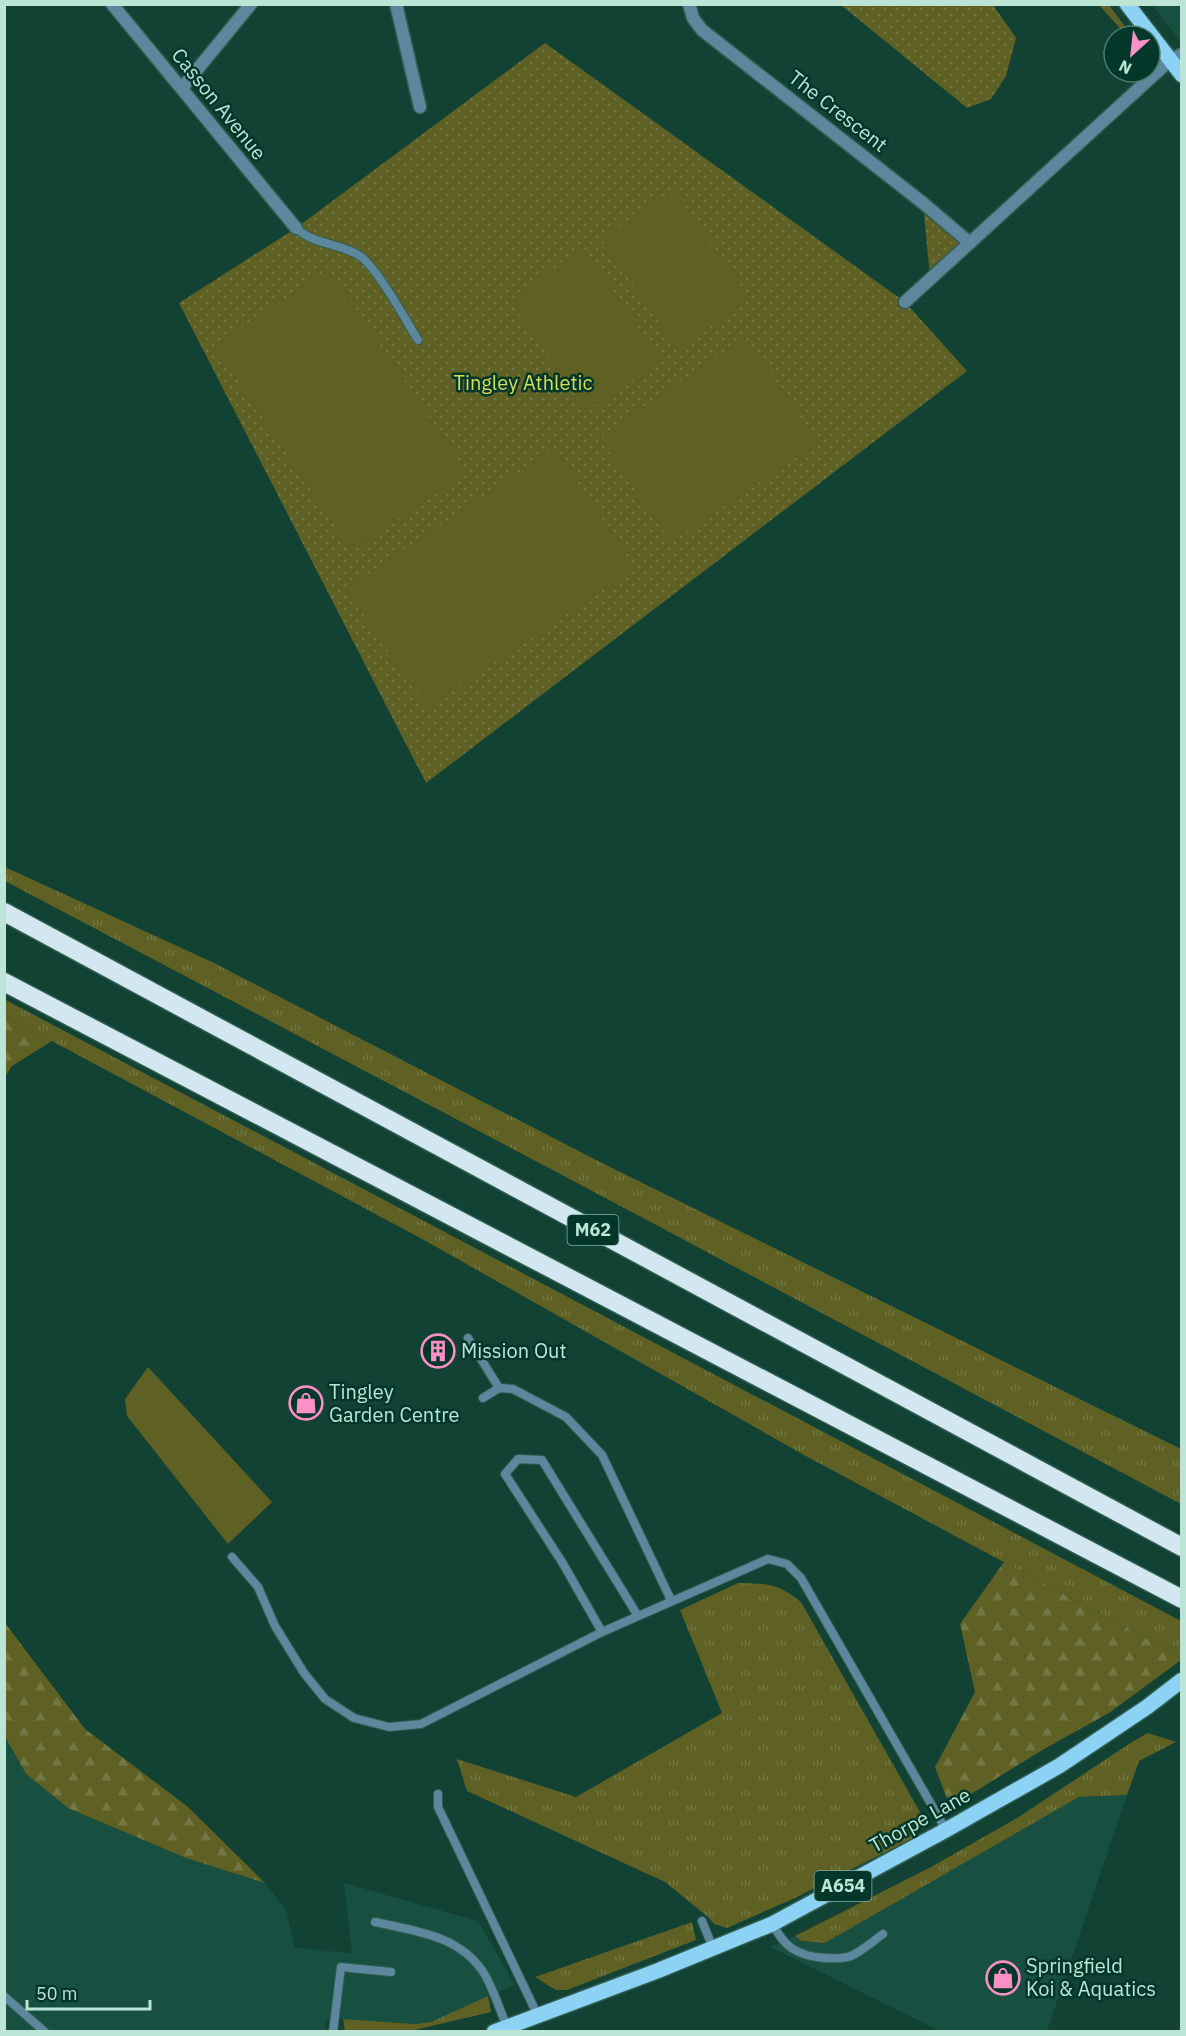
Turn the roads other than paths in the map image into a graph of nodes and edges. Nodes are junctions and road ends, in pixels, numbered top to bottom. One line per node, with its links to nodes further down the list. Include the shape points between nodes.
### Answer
1 (112, 4): 8 (street, Casson Avenue)
2 (251, 4): 8 (street)
3 (396, 4): 9 (street)
4 (689, 4): 11 (street, The Crescent, via 702,30)
5 (1127, 4): 6 (main road)
6 (1175, 58): 7 (main road); 11 (street)
7 (1182, 75)
8 (182, 88): 10 (street, Casson Avenue)
9 (420, 107)
10 (296, 228): 13 (lane, via 310,238 360,256 372,268)
11 (970, 243): 12 (street)
12 (905, 302)
13 (418, 340)
14 (4, 912): 19 (highway, M62)
15 (4, 982): 21 (highway, M62)
16 (468, 1338): 17 (lane)
17 (499, 1388): 18 (lane); 22 (lane, via 513,1389 566,1417 602,1455)
18 (483, 1398)
19 (1182, 1547)
20 (232, 1557): 24 (lane, via 258,1587 274,1626 325,1699 354,1718 389,1727 421,1724)
21 (1182, 1599)
22 (671, 1600): 23 (lane); 27 (lane, via 768,1559 787,1564 801,1578)
23 (638, 1616): 24 (lane); 24 (lane, via 542,1460 518,1459 505,1474)
24 (602, 1632)
25 (1182, 1680): 27 (main road, Thorpe Lane / A654, via 1059,1766)
26 (438, 1794): 35 (lane, via 438,1807)
27 (946, 1830): 30 (main road, Thorpe Lane / A654)
28 (702, 1921): 32 (lane)
29 (375, 1922): 36 (lane, via 433,1935 474,1960 485,1976)
30 (772, 1924): 31 (lane, via 793,1950 826,1958 849,1957); 32 (main road, Thorpe Lane / A654)
31 (883, 1934)
32 (713, 1948): 35 (main road, Thorpe Lane / A654)
33 (391, 1972): 38 (lane, via 341,1967)
34 (4, 1996): 37 (lane)
35 (538, 2016): 36 (main road, Thorpe Lane / A654)
36 (500, 2029)
37 (45, 2031)
38 (333, 2031)

